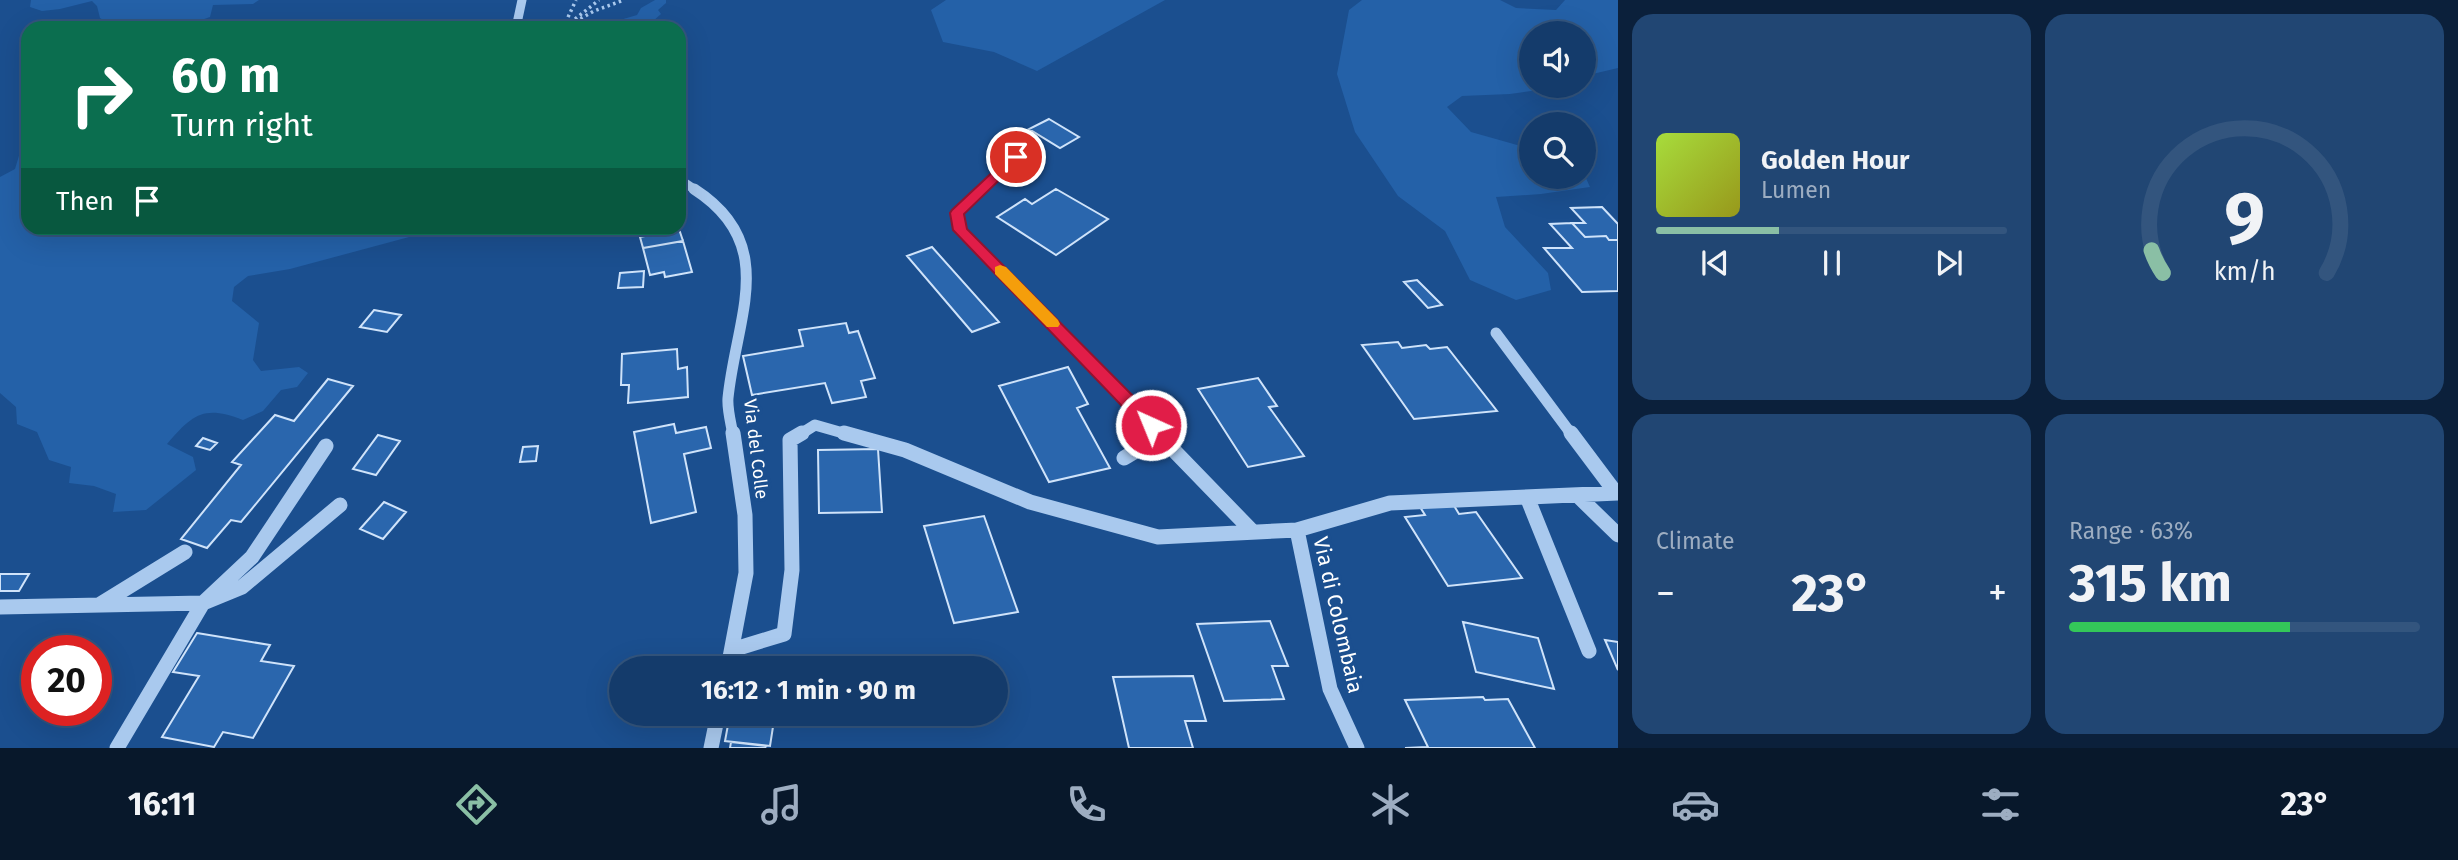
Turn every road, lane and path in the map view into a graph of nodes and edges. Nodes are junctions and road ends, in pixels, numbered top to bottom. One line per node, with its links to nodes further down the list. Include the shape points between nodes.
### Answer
1 (522, 0): 5 (street)
2 (576, 0): 6 (path)
3 (599, 0): 7 (path)
4 (624, 0): 8 (path)
5 (518, 21)
6 (567, 21)
7 (573, 21)
8 (576, 21)
9 (1016, 157): 12 (street, via 957,213 960,230)
10 (686, 183): 26 (street, Via del Colle, via 715,202 736,228 748,263 728,400 745,527 746,573)
11 (1496, 333): 15 (street)
12 (1161, 436): 14 (street); 20 (street)
13 (326, 446): 23 (street, via 252,556)
14 (1124, 458)
15 (1617, 493): 16 (street)
16 (1577, 495): 17 (street); 21 (street)
17 (1527, 497): 19 (street, via 1390,503); 27 (street)
18 (340, 505): 23 (street, via 242,587)
19 (1297, 530): 20 (street); 32 (street, Via di Colombaia, via 1330,689)
20 (1253, 532): 26 (street, via 1158,537 1030,502 905,450 815,425 790,440 792,570 783,634)
21 (1618, 535)
22 (185, 552): 24 (street)
23 (203, 603): 24 (street); 30 (street)
24 (99, 606): 25 (street)
25 (0, 607)
26 (732, 650): 28 (street, Via del Colle)
27 (1589, 650)
28 (731, 656)
29 (716, 726): 31 (street)
30 (117, 748)
31 (711, 748)
32 (1357, 748)

